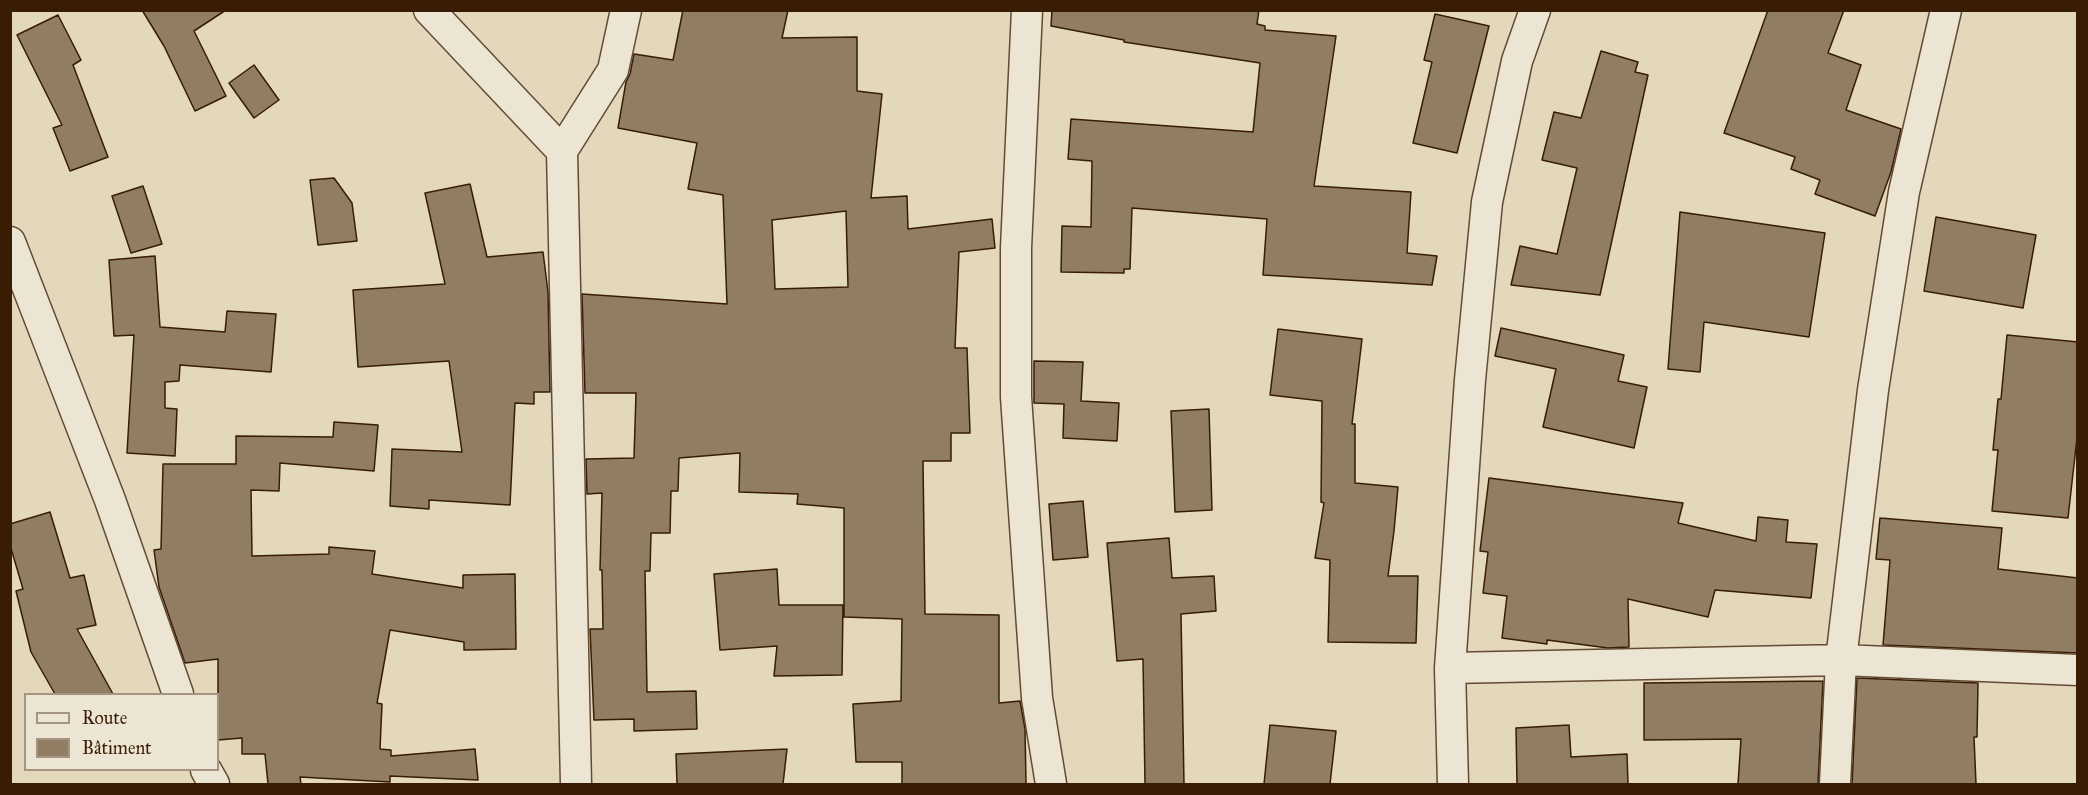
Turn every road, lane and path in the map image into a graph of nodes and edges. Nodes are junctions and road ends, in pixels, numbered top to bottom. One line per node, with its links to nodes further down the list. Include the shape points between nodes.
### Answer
1 (429, 10): 6 (street)
2 (626, 10): 6 (street, via 613,70)
3 (1027, 10): 13 (street, via 1016,248 1016,398 1037,698)
4 (1535, 10): 9 (street, via 1517,61 1487,202)
5 (1946, 10): 8 (street, via 1904,192 1873,390)
6 (562, 151): 12 (street)
7 (10, 242): 11 (street, via 110,500)
8 (1841, 660): 9 (street); 10 (street); 15 (street)
9 (1450, 668): 14 (street)
10 (2078, 670)
11 (178, 693)
12 (576, 784)
13 (1051, 784)
14 (1453, 784)
15 (1835, 784)

